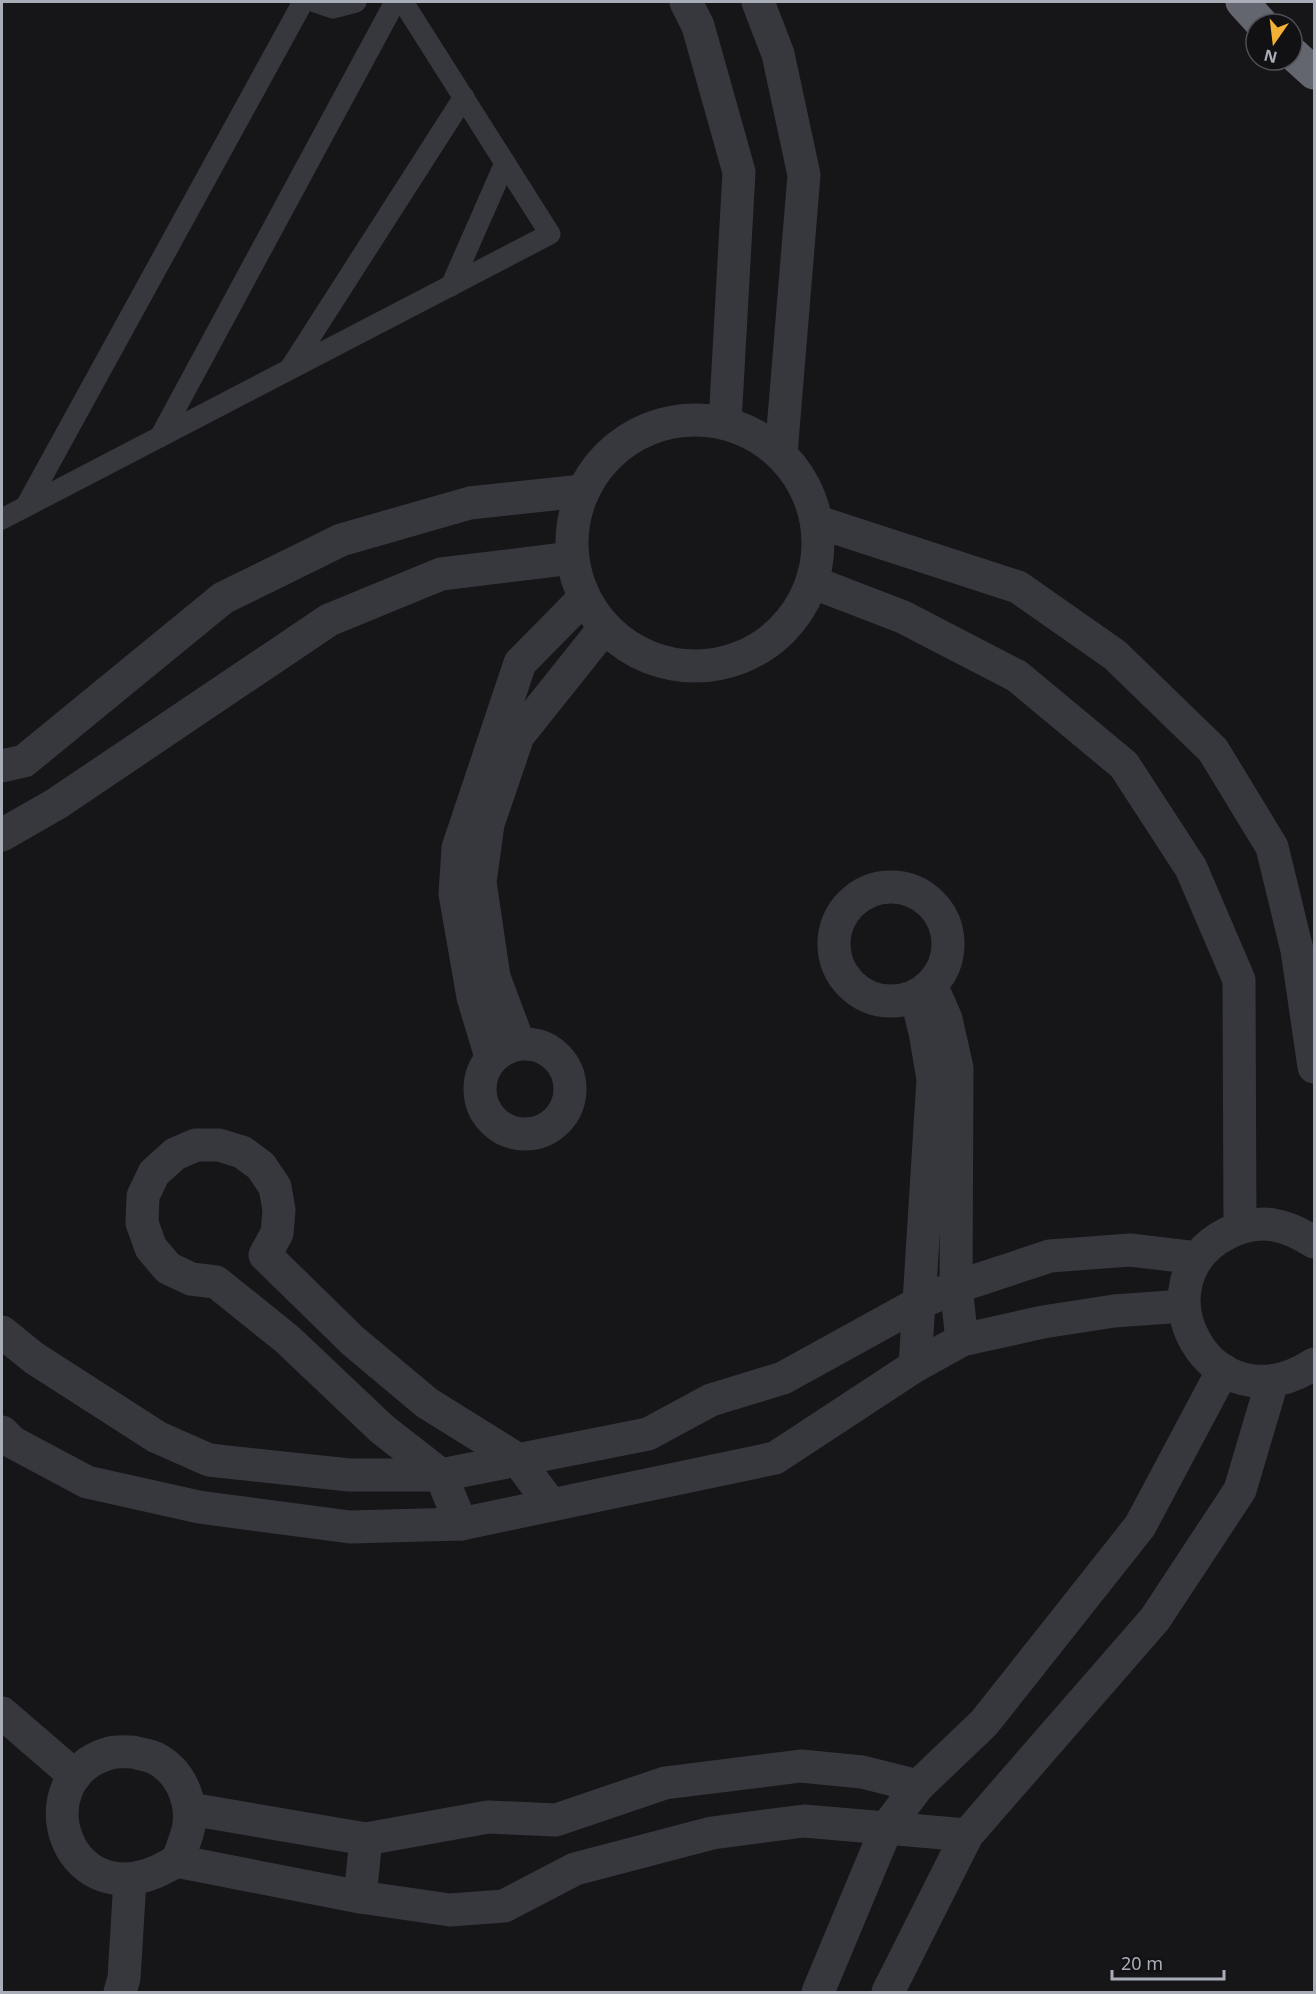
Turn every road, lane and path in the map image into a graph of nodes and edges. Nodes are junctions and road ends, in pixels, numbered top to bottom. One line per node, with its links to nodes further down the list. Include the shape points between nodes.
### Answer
1 (303, 2): 16 (lane)
2 (315, 2): 3 (lane, via 333,8)
3 (356, 2)
4 (395, 2): 13 (lane)
5 (403, 2): 8 (lane)
6 (686, 2): 12 (street, via 698,26 739,172)
7 (758, 2): 14 (street, via 778,54 804,175)
8 (464, 97): 9 (lane); 11 (lane)
9 (505, 163): 10 (lane); 10 (lane, via 550,234)
10 (452, 286): 11 (lane)
11 (290, 369): 13 (lane)
12 (725, 423): 14 (street, via 755,434); 15 (street, via 682,420 641,432 606,456)
13 (160, 437): 16 (lane)
14 (781, 453): 18 (street, via 805,485)
15 (582, 491): 19 (street, via 572,524); 23 (street, via 470,503 342,540 223,598)
16 (26, 506): 17 (lane)
17 (2, 519)
18 (818, 522): 20 (street, via 818,561); 26 (street, via 1018,587 1114,655 1213,750 1272,847 1297,950)
19 (572, 558): 21 (street); 24 (street, via 441,574 329,620)
20 (812, 582): 22 (street, via 806,599 783,631 751,654 713,665 664,661 636,651); 27 (street, via 903,617 1017,676 1124,765 1191,868 1239,980)
21 (584, 598): 22 (street); 22 (street, via 520,663 458,848 455,894 473,997 505,1051 480,882 488,824 518,736)
22 (605, 627)
23 (13, 763): 24 (street)
24 (56, 804): 25 (street)
25 (2, 835)
26 (1314, 1067)
27 (1240, 1227): 28 (street, via 1267,1223 1293,1229); 29 (street, via 1216,1239)
28 (1314, 1242)
29 (1197, 1258): 30 (street, via 1130,1250 1050,1256); 32 (street, via 1187,1282)
30 (956, 1287): 31 (street); 31 (street, via 957,1068 946,1019 923,991 933,1078); 34 (street)
31 (919, 1303): 36 (street); 40 (street, via 783,1378 711,1400 648,1434)
32 (1184, 1306): 34 (street, via 1114,1311); 37 (street, via 1190,1332 1203,1354)
33 (2, 1332): 41 (street, via 34,1358 157,1437)
34 (962, 1340): 36 (street)
35 (1314, 1364): 38 (street, via 1297,1375)
36 (915, 1366): 43 (street, via 775,1458)
37 (1222, 1370): 38 (street, via 1246,1380); 48 (street, via 1140,1526 984,1723)
38 (1272, 1382): 51 (street, via 1240,1490 1155,1619)
39 (2, 1432): 44 (street, via 12,1442 87,1482)
40 (517, 1459): 42 (street); 42 (street, via 427,1403 353,1341 265,1255 277,1233 279,1210 274,1187 261,1166 242,1152 219,1145 196,1145 163,1163 143,1196 142,1223 151,1248 168,1268 191,1279 216,1282); 43 (street)
41 (209, 1460): 42 (street, via 349,1475); 44 (street)
42 (441, 1475): 45 (street)
43 (551, 1505): 45 (street)
44 (200, 1507): 45 (street, via 350,1527)
45 (461, 1524)
46 (2, 1713): 47 (street)
47 (75, 1776): 49 (street, via 91,1761 111,1753 133,1752 154,1758 172,1771 184,1788); 54 (street, via 64,1794 61,1816 74,1855 109,1878)
48 (918, 1786): 50 (street); 52 (street, via 862,1772 801,1766 665,1783 556,1820 488,1817)
49 (190, 1809): 52 (street); 53 (street, via 189,1830)
50 (887, 1827): 51 (street); 55 (street, via 804,1821 712,1833 575,1869 504,1906 450,1910); 57 (street)
51 (967, 1835): 58 (street)
52 (366, 1839): 55 (street)
53 (176, 1861): 54 (street, via 150,1876); 55 (street)
54 (130, 1880): 56 (street)
55 (360, 1897)
56 (120, 1992)
57 (818, 1992)
58 (888, 1992)

